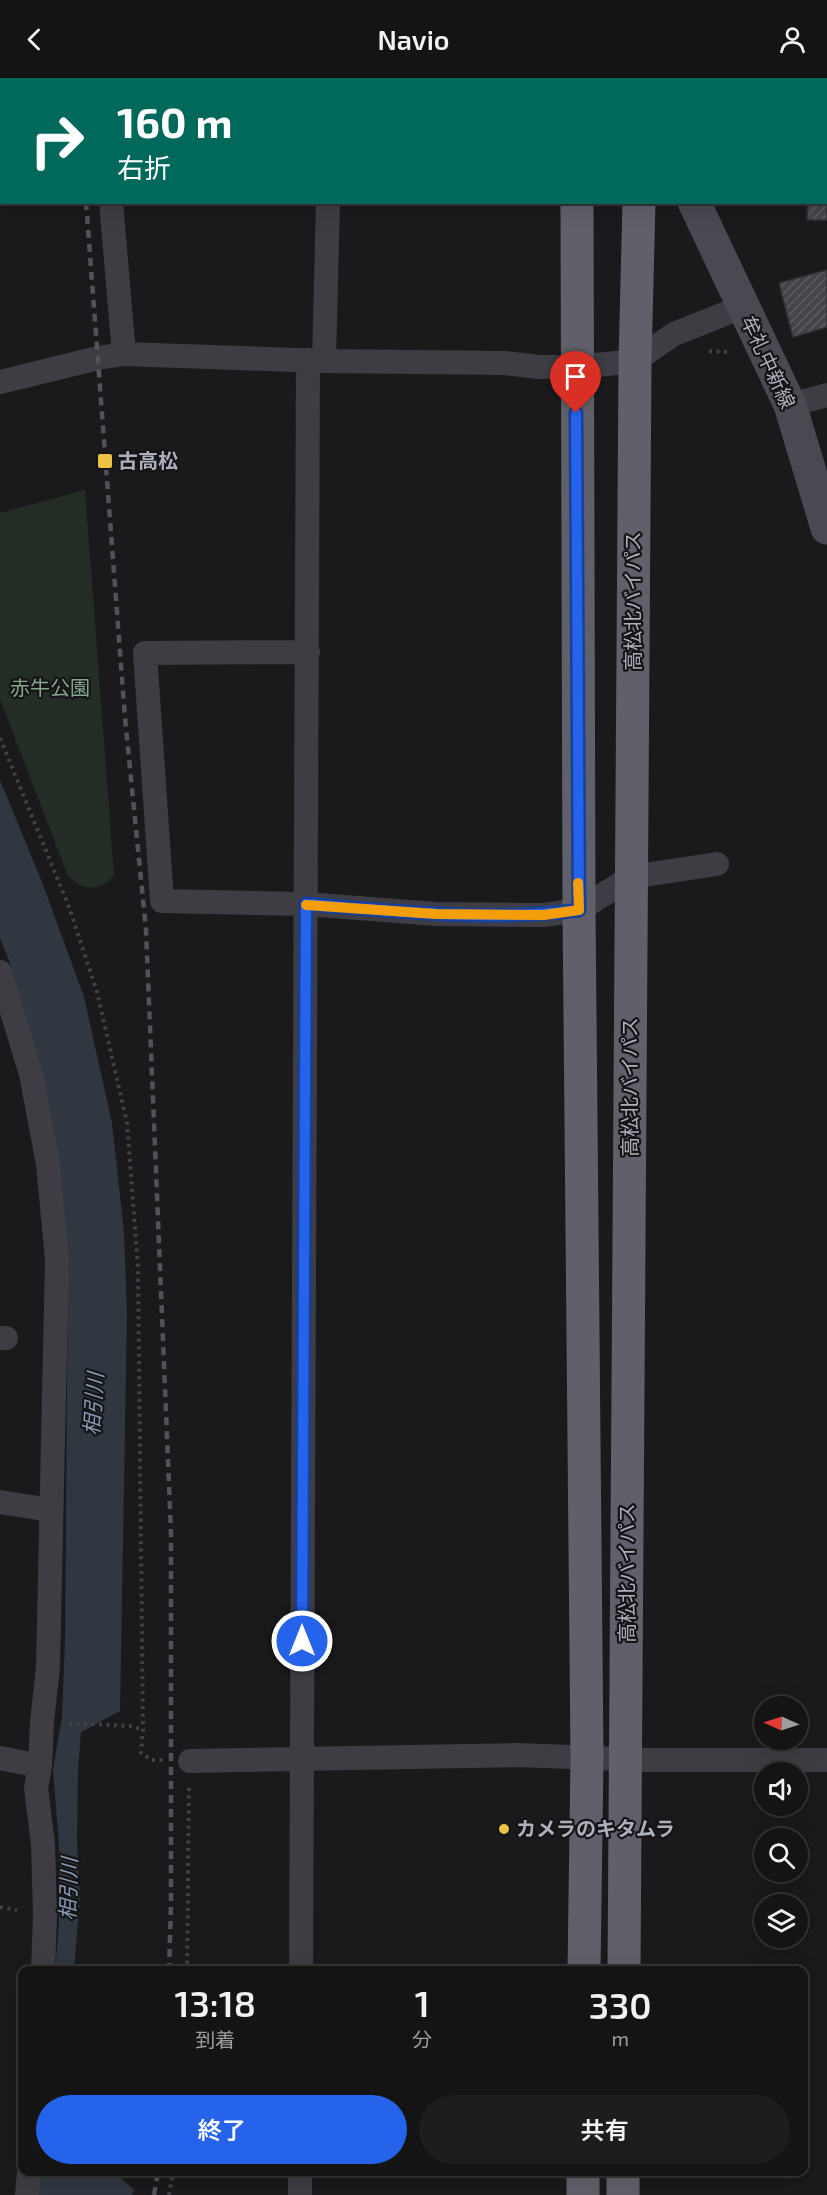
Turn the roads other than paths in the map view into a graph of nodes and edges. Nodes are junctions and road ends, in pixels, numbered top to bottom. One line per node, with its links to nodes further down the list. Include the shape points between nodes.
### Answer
1 (111, 204): 7 (street)
2 (328, 204): 9 (street)
3 (577, 204): 10 (highway)
4 (639, 204): 8 (highway, 高松北バイパス)
5 (695, 204): 6 (main road, 牟礼中新線)
6 (742, 307): 8 (street, via 674,334); 13 (main road, 牟礼中新線)
7 (124, 354): 9 (street); 11 (street)
8 (635, 360): 10 (street); 17 (highway, 高松北バイパス)
9 (316, 361): 10 (street); 15 (street)
10 (577, 367): 19 (highway)
11 (0, 382)
12 (827, 395): 13 (street)
13 (790, 405): 14 (main road, 牟礼中新線)
14 (827, 528)
15 (308, 652): 18 (street); 18 (street, via 145,653 162,901)
16 (717, 864): 17 (street)
17 (631, 877): 19 (street); 25 (highway, 高松北バイパス)
18 (306, 904): 19 (street, via 436,914 544,915); 26 (street)
19 (579, 910): 24 (highway)
20 (0, 972): 22 (street, via 31,1074 48,1164 57,1260)
21 (0, 1503): 22 (street)
22 (51, 1510): 29 (street, via 48,1667)
23 (0, 1758): 29 (street)
24 (587, 1758): 25 (street); 26 (street, via 518,1755); 32 (highway)
25 (626, 1759): 27 (street); 33 (highway, 高松北バイパス)
26 (302, 1760): 28 (street); 31 (street)
27 (827, 1760)
28 (190, 1761)
29 (40, 1766): 30 (street, via 36,1788 43,1844)
30 (43, 1966)
31 (301, 1966)
32 (584, 1966)
33 (624, 1966)
34 (29, 2176): 38 (street)
35 (300, 2176): 39 (street)
36 (583, 2176): 40 (highway)
37 (624, 2176): 41 (highway)
38 (27, 2195)
39 (300, 2195)
40 (583, 2195)
41 (623, 2195)

